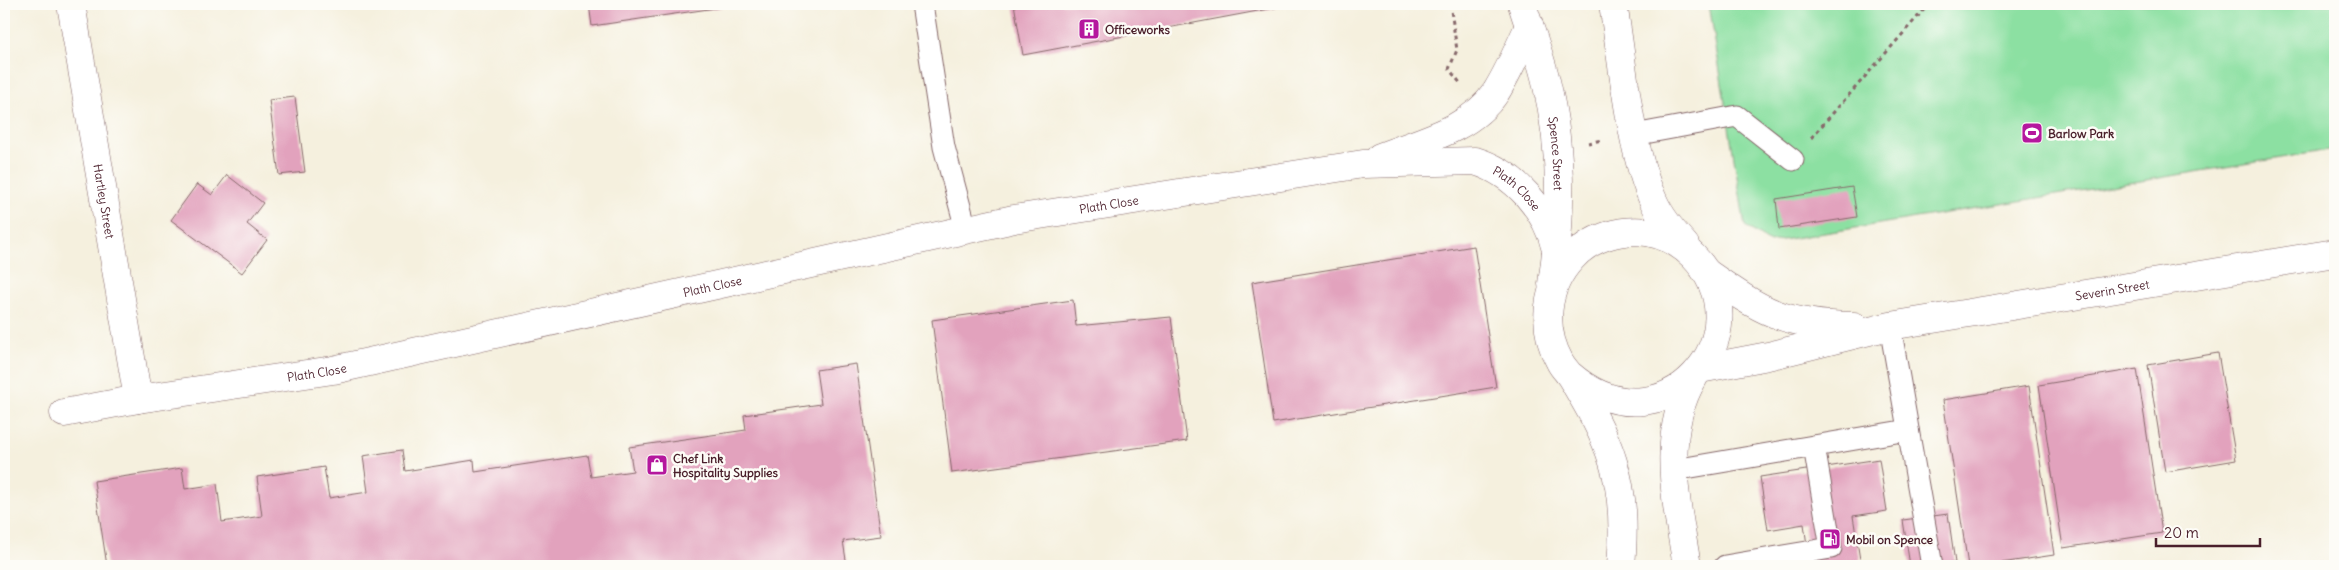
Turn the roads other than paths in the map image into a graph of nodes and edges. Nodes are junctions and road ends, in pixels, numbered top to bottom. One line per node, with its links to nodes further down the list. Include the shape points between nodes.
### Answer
1 (71, 4): 16 (street, Hartley Street)
2 (922, 4): 8 (lane, via 944,147)
3 (1613, 4): 5 (street, Spence Street)
4 (1525, 15): 7 (street, Plath Close, via 1495,93 1476,114 1456,127); 9 (street, Spence Street, via 1543,67 1555,122)
5 (1634, 135): 6 (lane, via 1736,116); 11 (street, Spence Street, via 1654,202)
6 (1793, 160)
7 (1363, 164): 8 (street, Plath Close); 9 (street, Plath Close, via 1475,161 1484,164 1505,175 1524,192 1549,229)
8 (966, 229): 16 (street, Plath Close, via 334,370)
9 (1556, 250): 12 (street, Spence Street)
10 (2335, 253): 13 (street, Severin Street)
11 (1703, 267): 12 (street, Spence Street, via 1677,243 1651,233 1637,231 1608,235 1572,257 1556,280); 13 (street, Severin Street, via 1749,302 1790,320 1827,325); 14 (street, Spence Street, via 1716,297 1718,322 1713,347)
12 (1548, 307): 15 (street, Spence Street, via 1550,337 1561,364)
13 (1890, 326): 14 (street, Severin Street); 18 (lane)
14 (1697, 373): 15 (street, Spence Street, via 1673,392 1632,402 1605,398); 20 (street, Spence Street, via 1679,408 1674,434)
15 (1570, 375): 21 (street, Spence Street, via 1606,441 1616,472 1623,522)
16 (138, 399): 17 (street, Plath Close)
17 (64, 413)
18 (1908, 430): 19 (lane); 24 (lane)
19 (1814, 446): 20 (lane); 23 (lane, via 1831,548)
20 (1674, 470): 22 (street, Spence Street)
21 (1621, 566)
22 (1687, 566)
23 (1724, 566)
24 (1932, 566)

